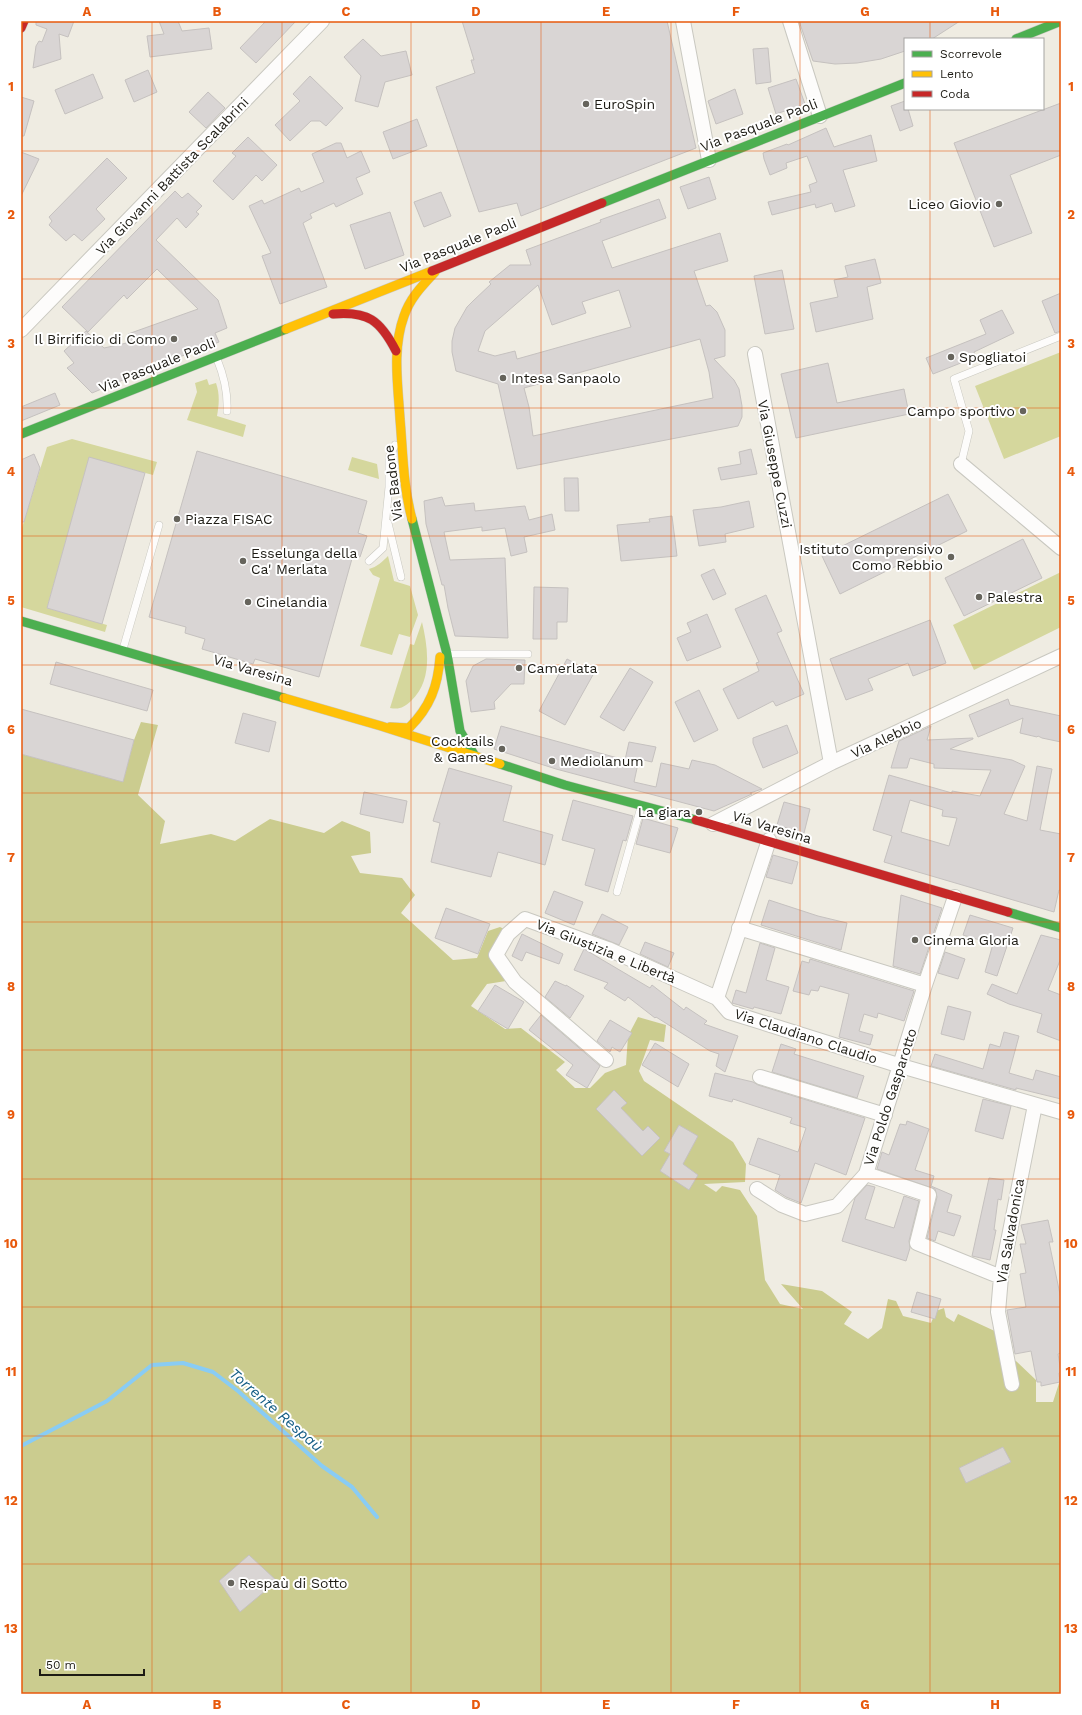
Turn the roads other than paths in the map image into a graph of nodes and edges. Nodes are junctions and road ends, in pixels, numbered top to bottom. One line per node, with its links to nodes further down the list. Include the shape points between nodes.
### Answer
1 (24, 21): 6 (main road)
2 (322, 21): 13 (street, Via Giovanni Battista Scalabrini)
3 (683, 21): 10 (street)
4 (790, 21): 9 (street)
5 (1061, 21): 7 (main road)
6 (21, 28)
7 (1018, 38)
8 (904, 83): 9 (main road, Via Pasquale Paoli)
9 (820, 116): 10 (main road, Via Pasquale Paoli)
10 (709, 160): 11 (main road, Via Pasquale Paoli)
11 (442, 265): 12 (main road, Via Pasquale Paoli); 15 (main road, Via Badone, via 409,303)
12 (312, 318): 15 (main road, Via Badone, via 352,312 365,314 377,322 388,335); 17 (main road, Via Pasquale Paoli)
13 (21, 330)
14 (1061, 336): 21 (lane, via 954,379 969,431)
15 (396, 351): 19 (main road, Via Badone)
16 (755, 354): 37 (street, Via Giuseppe Cuzzi)
17 (216, 357): 18 (lane, via 227,391); 20 (main road, Via Pasquale Paoli)
18 (227, 410)
19 (402, 430): 22 (lane, via 389,458); 29 (main road, Via Badone, via 407,501)
20 (21, 434)
21 (961, 464): 24 (street)
22 (386, 516): 25 (lane, via 383,548); 26 (lane)
23 (158, 525): 30 (lane)
24 (1061, 548)
25 (369, 561)
26 (401, 577)
27 (21, 617): 30 (lane, Via Varesina)
28 (21, 621): 30 (main road, Via Varesina)
29 (440, 632): 31 (main road, Via Badone); 35 (main road, Via Badone, via 440,664 436,692 428,707)
30 (123, 649): 34 (main road, Via Varesina); 35 (lane, Via Varesina)
31 (447, 654): 32 (lane); 36 (main road, Via Badone, via 460,731)
32 (528, 654)
33 (1061, 656): 37 (street, Via Alebbio)
34 (380, 726): 35 (main road); 36 (main road, Via Varesina)
35 (409, 728): 36 (lane, Via Varesina, via 452,741)
36 (475, 756): 38 (main road, Via Varesina, via 565,785)
37 (831, 763): 39 (street, Via Alebbio)
38 (641, 805): 39 (main road, Via Varesina); 41 (lane)
39 (713, 824): 40 (main road, Via Varesina)
40 (768, 840): 42 (main road, Via Varesina); 43 (street)
41 (617, 892)
42 (955, 897): 44 (main road, Via Varesina); 45 (street, Via Poldo Gasparotto)
43 (739, 928): 45 (street); 46 (street)
44 (1061, 928)
45 (925, 985): 48 (street, Via Poldo Gasparotto)
46 (717, 998): 47 (street, Via Giustizia e Libertà, via 608,949 525,919 508,934 496,955 515,982); 48 (street, Via Claudiano Claudio, via 730,1012)
47 (606, 1060)
48 (900, 1066): 50 (street, Via Claudiano Claudio); 52 (street, Via Poldo Gasparotto)
49 (760, 1077): 52 (street)
50 (1034, 1105): 51 (street); 55 (street, Via Salvadonica)
51 (1061, 1112)
52 (885, 1116): 53 (street, Via Poldo Gasparotto)
53 (866, 1174): 54 (street, Via Poldo Gasparotto, via 837,1206 805,1214 782,1205); 55 (street, via 929,1195 917,1243)
54 (757, 1189)
55 (1001, 1277): 56 (street, Via Salvadonica, via 998,1312)
56 (1012, 1384)

